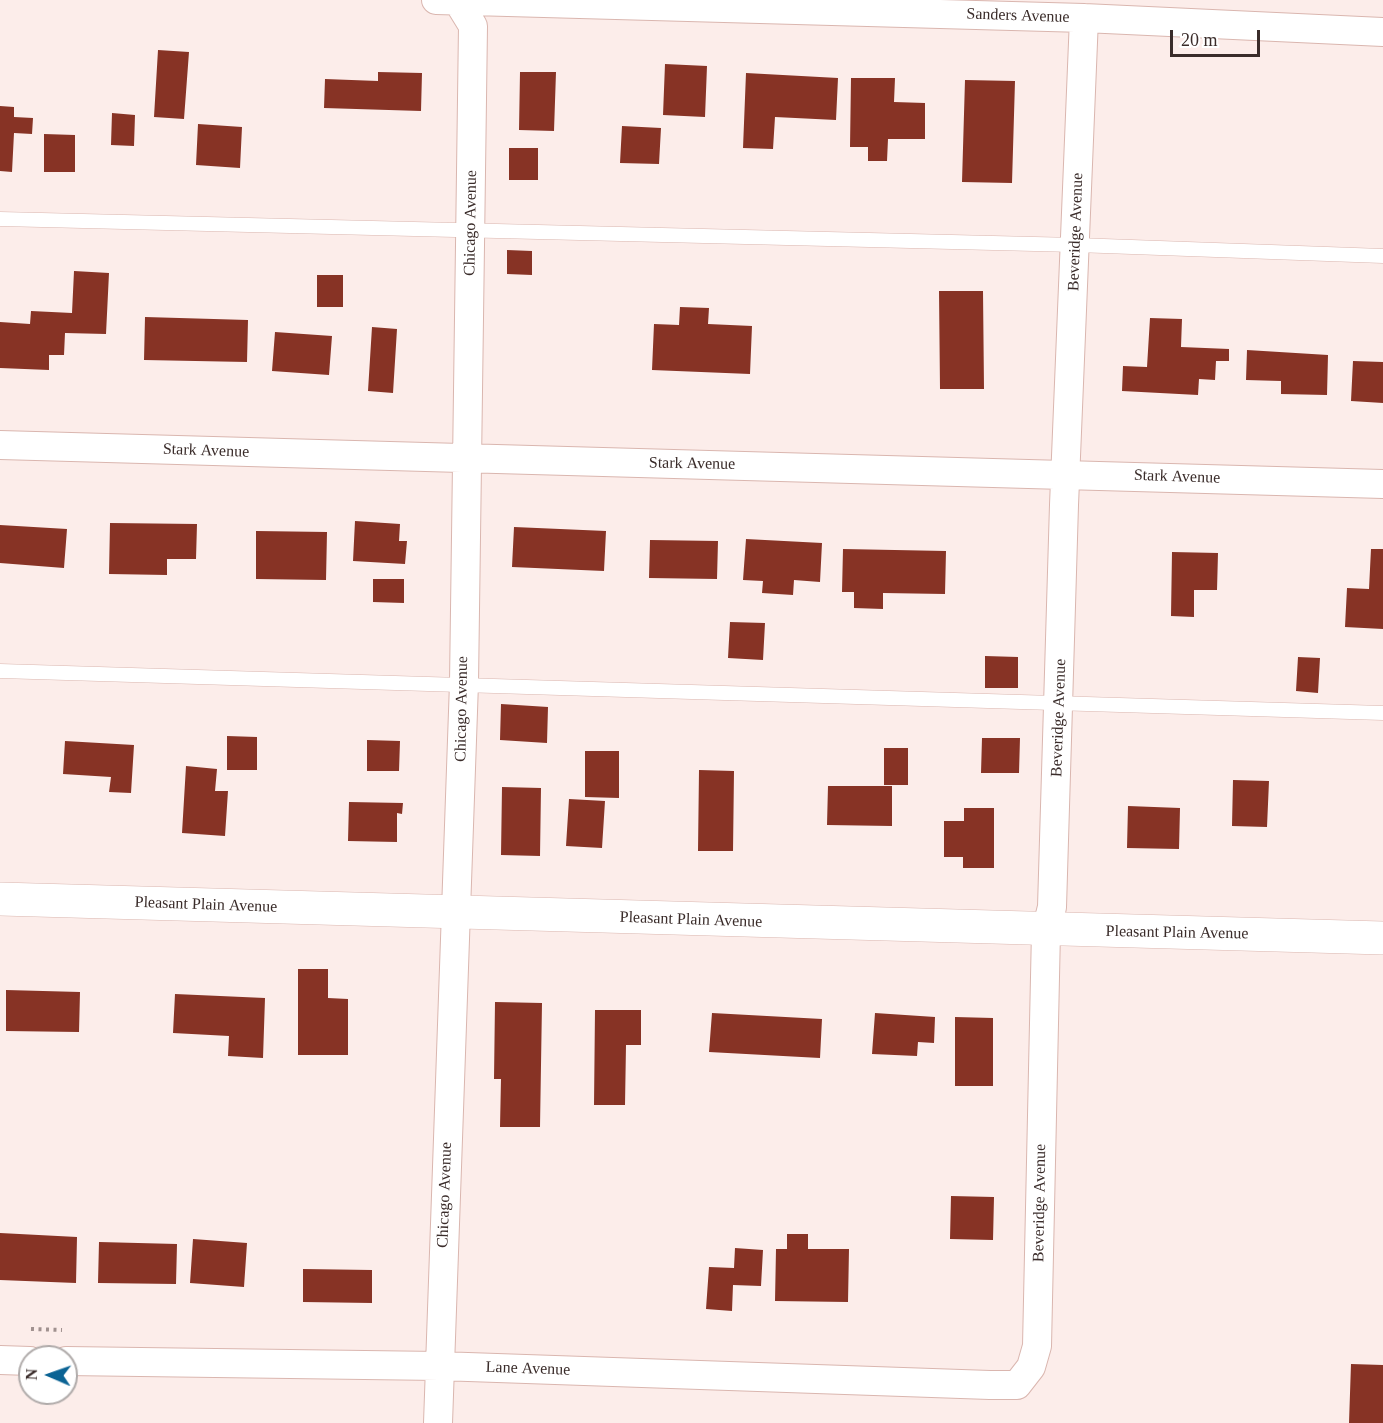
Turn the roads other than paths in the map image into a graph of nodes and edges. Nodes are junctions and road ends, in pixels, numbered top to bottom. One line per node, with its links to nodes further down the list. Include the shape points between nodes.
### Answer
1 (450, 0): 2 (street, Sanders Avenue); 5 (street, Chicago Avenue, via 473,26)
2 (1084, 18): 3 (street, Sanders Avenue); 6 (street, Beveridge Avenue)
3 (1383, 32)
4 (0, 219): 5 (lane)
5 (471, 230): 6 (lane); 9 (street, Chicago Avenue)
6 (1076, 245): 7 (lane); 10 (street, Beveridge Avenue)
7 (1383, 256)
8 (0, 445): 9 (street, Stark Avenue)
9 (466, 458): 10 (street, Stark Avenue); 13 (street, Chicago Avenue)
10 (1067, 474): 11 (street, Stark Avenue); 14 (street, Beveridge Avenue)
11 (1383, 484)
12 (0, 671): 13 (lane)
13 (464, 683): 14 (lane); 17 (street, Chicago Avenue)
14 (1059, 702): 15 (lane); 18 (street, Beveridge Avenue, via 1052,907)
15 (1383, 713)
16 (0, 899): 17 (street, Pleasant Plain Avenue)
17 (456, 912): 18 (street, Pleasant Plain Avenue); 23 (street, Chicago Avenue)
18 (1046, 931): 19 (street, Pleasant Plain Avenue); 24 (street, Beveridge Avenue, via 1037,1346 1031,1367 1017,1385)
19 (1383, 938)
20 (0, 1360): 21 (street)
21 (18, 1361)
22 (78, 1361): 23 (street, Lane Avenue)
23 (439, 1366): 24 (street, Lane Avenue); 25 (street, Chicago Avenue)
24 (990, 1385)
25 (438, 1423)

